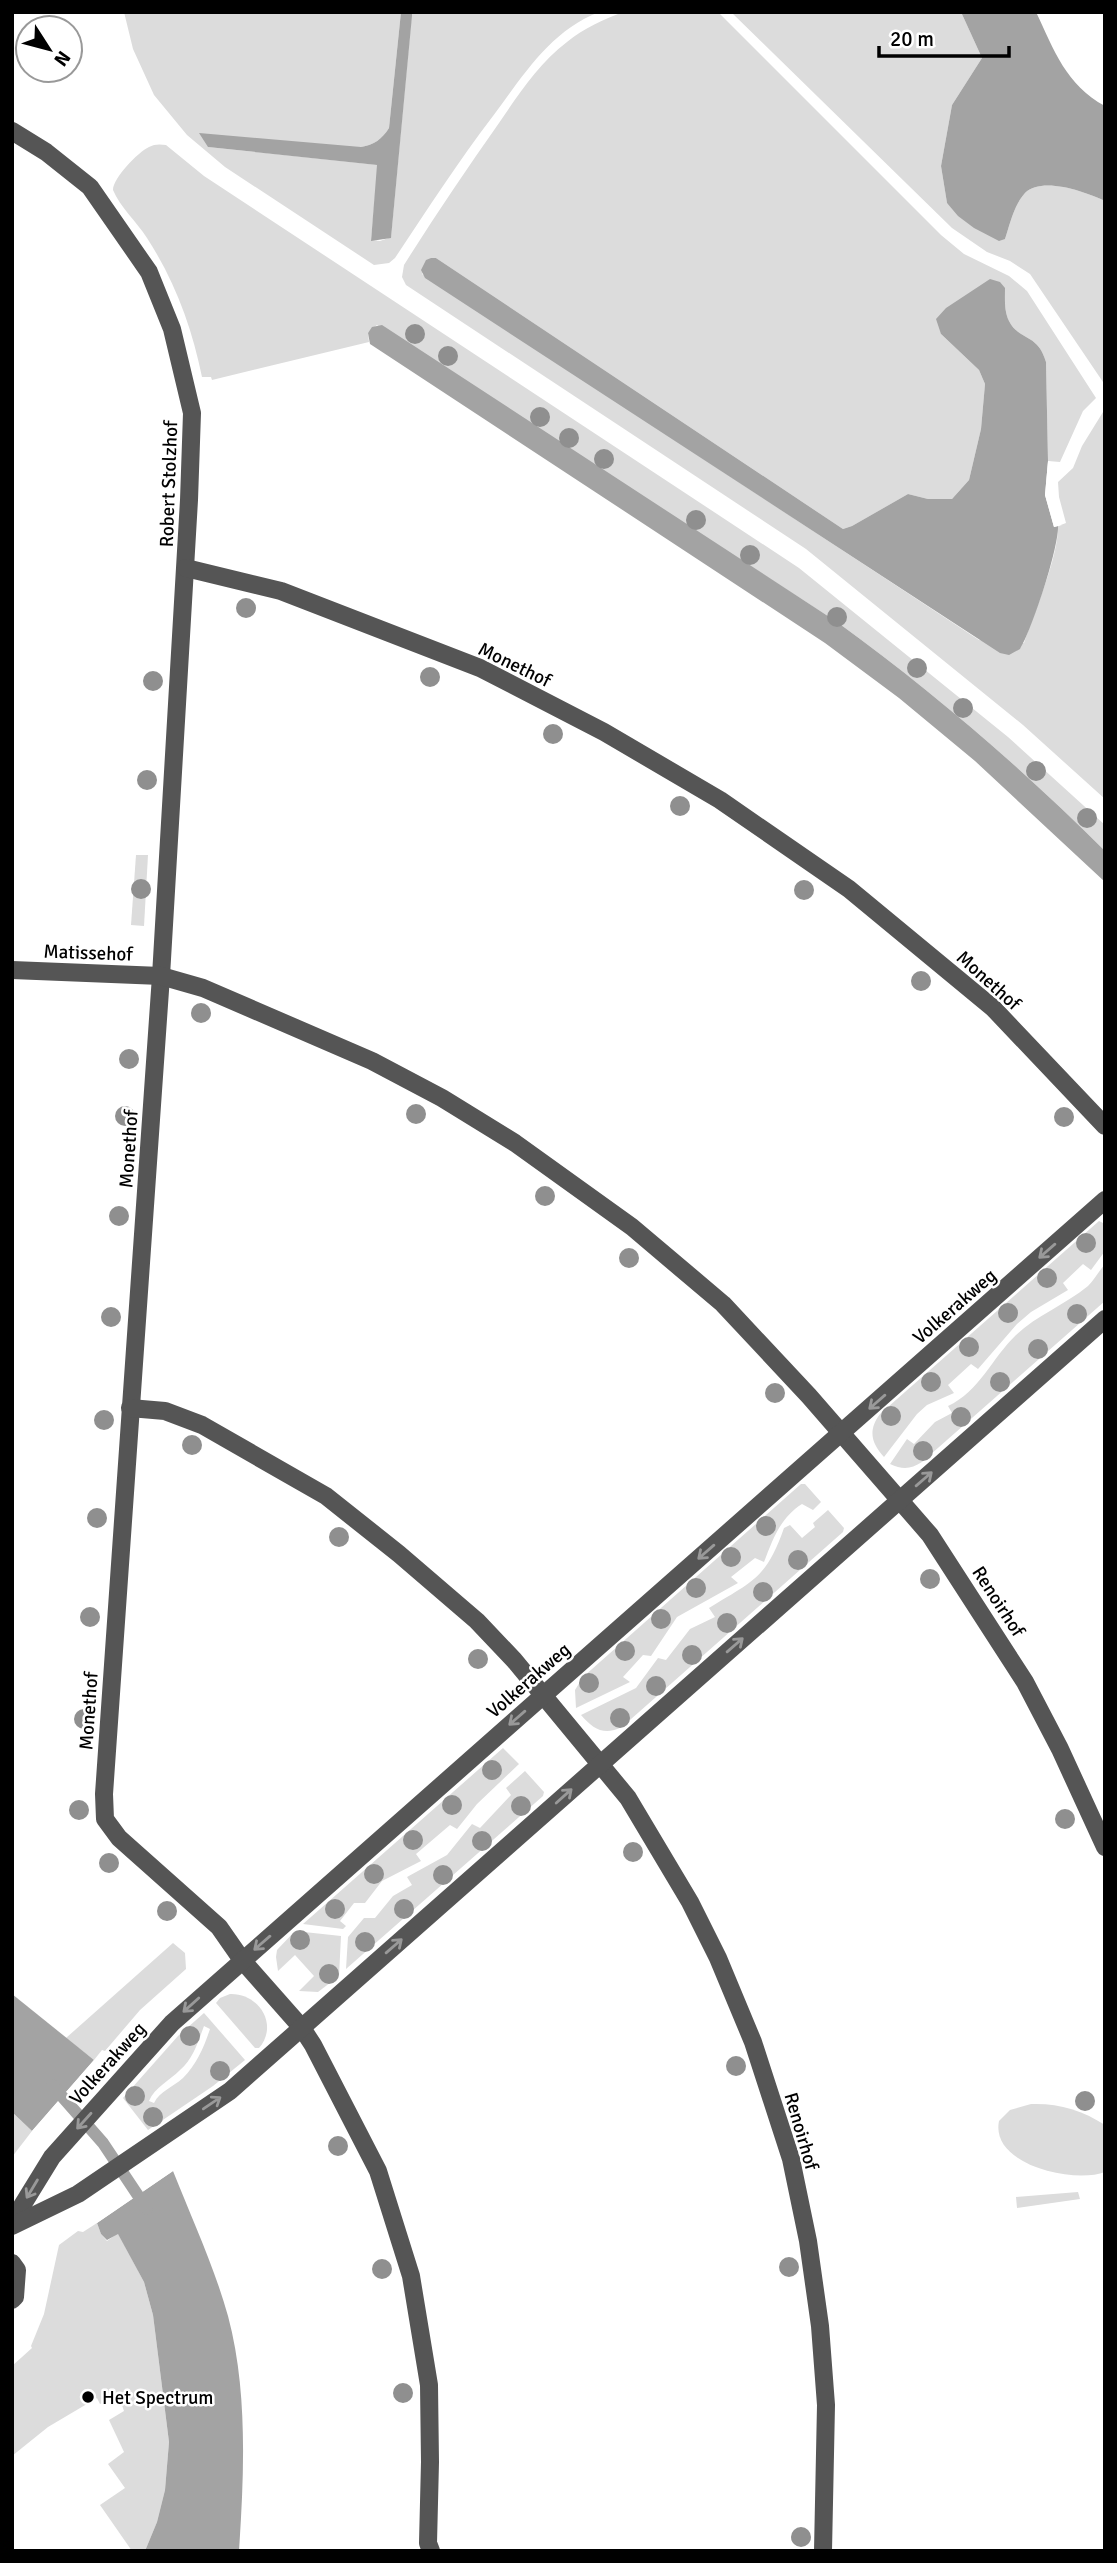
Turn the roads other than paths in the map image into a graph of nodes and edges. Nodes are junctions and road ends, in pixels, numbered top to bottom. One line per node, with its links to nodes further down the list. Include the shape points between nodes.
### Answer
1 (12, 131): 2 (street, Robert Stolzhof, via 90,187 149,272 172,329 192,413)
2 (186, 568): 4 (street, Monethof); 5 (street, Monethof, via 281,591 480,668 604,732 720,800 849,889 993,1009)
3 (12, 970): 4 (street, Matissehof)
4 (161, 976): 8 (street, Monethof); 9 (street, via 203,988 372,1062 515,1143 632,1227 723,1304)
5 (1105, 1126)
6 (1105, 1200): 9 (street, Volkerakweg, one-way to 9)
7 (1105, 1319): 10 (street, Volkerakweg, one-way to 7)
8 (130, 1408): 11 (street, via 165,1411 202,1425 326,1496 477,1621); 14 (street, Monethof, via 105,1819 119,1838 219,1927)
9 (842, 1432): 10 (street, Renoirhof); 11 (street, Volkerakweg, one-way to 11)
10 (900, 1500): 12 (street, Volkerakweg, one-way to 10); 13 (street, Renoirhof, via 930,1535 1025,1682)
11 (543, 1695): 12 (street, Renoirhof); 14 (street, Volkerakweg, one-way to 14)
12 (600, 1764): 15 (street, Volkerakweg, one-way to 12); 20 (street, Renoirhof, via 628,1798 718,1958 753,2042 791,2160 820,2326 826,2405)
13 (1105, 1847)
14 (242, 1960): 15 (street); 16 (street, Volkerakweg, one-way to 16, via 172,2023 52,2157)
15 (302, 2028): 16 (street, Volkerakweg, one-way to 15, via 78,2194 156,2142 230,2091); 19 (street, via 378,2171 411,2276 429,2385)
16 (12, 2224)
17 (12, 2263): 18 (street, via 17,2270)
18 (12, 2300)
19 (431, 2551)
20 (823, 2551)

